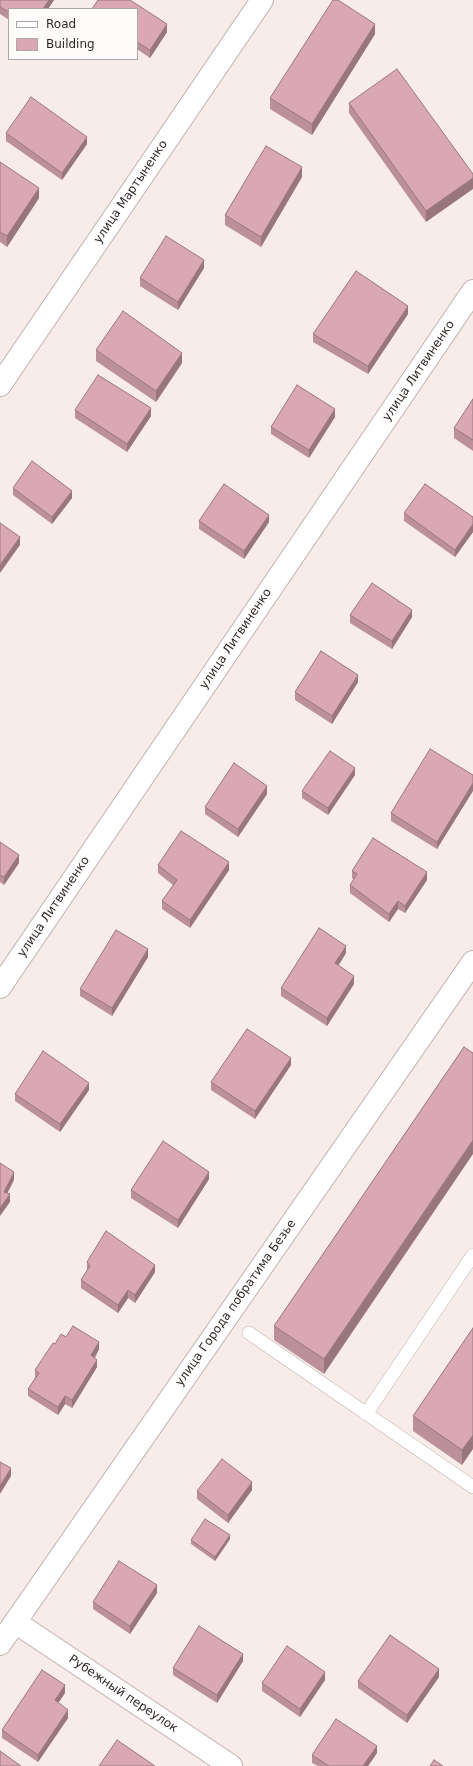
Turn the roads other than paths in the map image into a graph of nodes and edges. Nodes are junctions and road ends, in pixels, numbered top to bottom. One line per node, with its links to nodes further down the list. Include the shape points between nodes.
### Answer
1 (262, 0): 3 (street, улица Мартыненко)
2 (473, 292): 5 (street, улица Литвиненко)
3 (0, 385)
4 (473, 962): 10 (street, улица Города побратима Безье)
5 (0, 987)
6 (473, 1255): 8 (lane)
7 (248, 1333): 8 (lane)
8 (366, 1414): 9 (lane)
9 (473, 1487)
10 (15, 1622): 11 (street, улица Города побратима Безье); 12 (street, Рубежный переулок)
11 (0, 1644)
12 (231, 1766)

